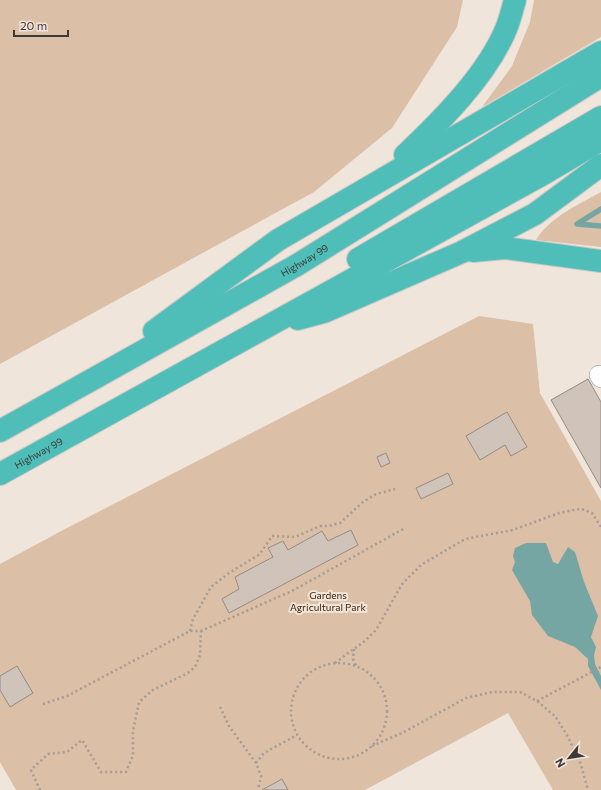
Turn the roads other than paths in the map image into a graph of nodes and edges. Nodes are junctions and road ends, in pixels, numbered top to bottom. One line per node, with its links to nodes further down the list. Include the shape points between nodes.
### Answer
1 (515, 0): 9 (highway, via 507,28 498,47 461,98 426,136)
2 (601, 52): 9 (highway)
3 (601, 76): 7 (highway, Highway 99)
4 (601, 93): 7 (highway, via 535,130)
5 (601, 117): 12 (highway, via 358,260)
6 (601, 140): 12 (highway, Highway 99)
7 (487, 147): 14 (highway, Highway 99, via 297,265)
8 (601, 165): 10 (highway, via 534,214)
9 (378, 181): 14 (highway, via 278,240)
10 (462, 252): 11 (highway, via 505,248); 13 (highway, via 324,312)
11 (601, 261)
12 (328, 293): 13 (highway, Highway 99)
13 (269, 326): 16 (highway, Highway 99)
14 (82, 384): 15 (highway, Highway 99)
15 (0, 431)
16 (0, 474)

